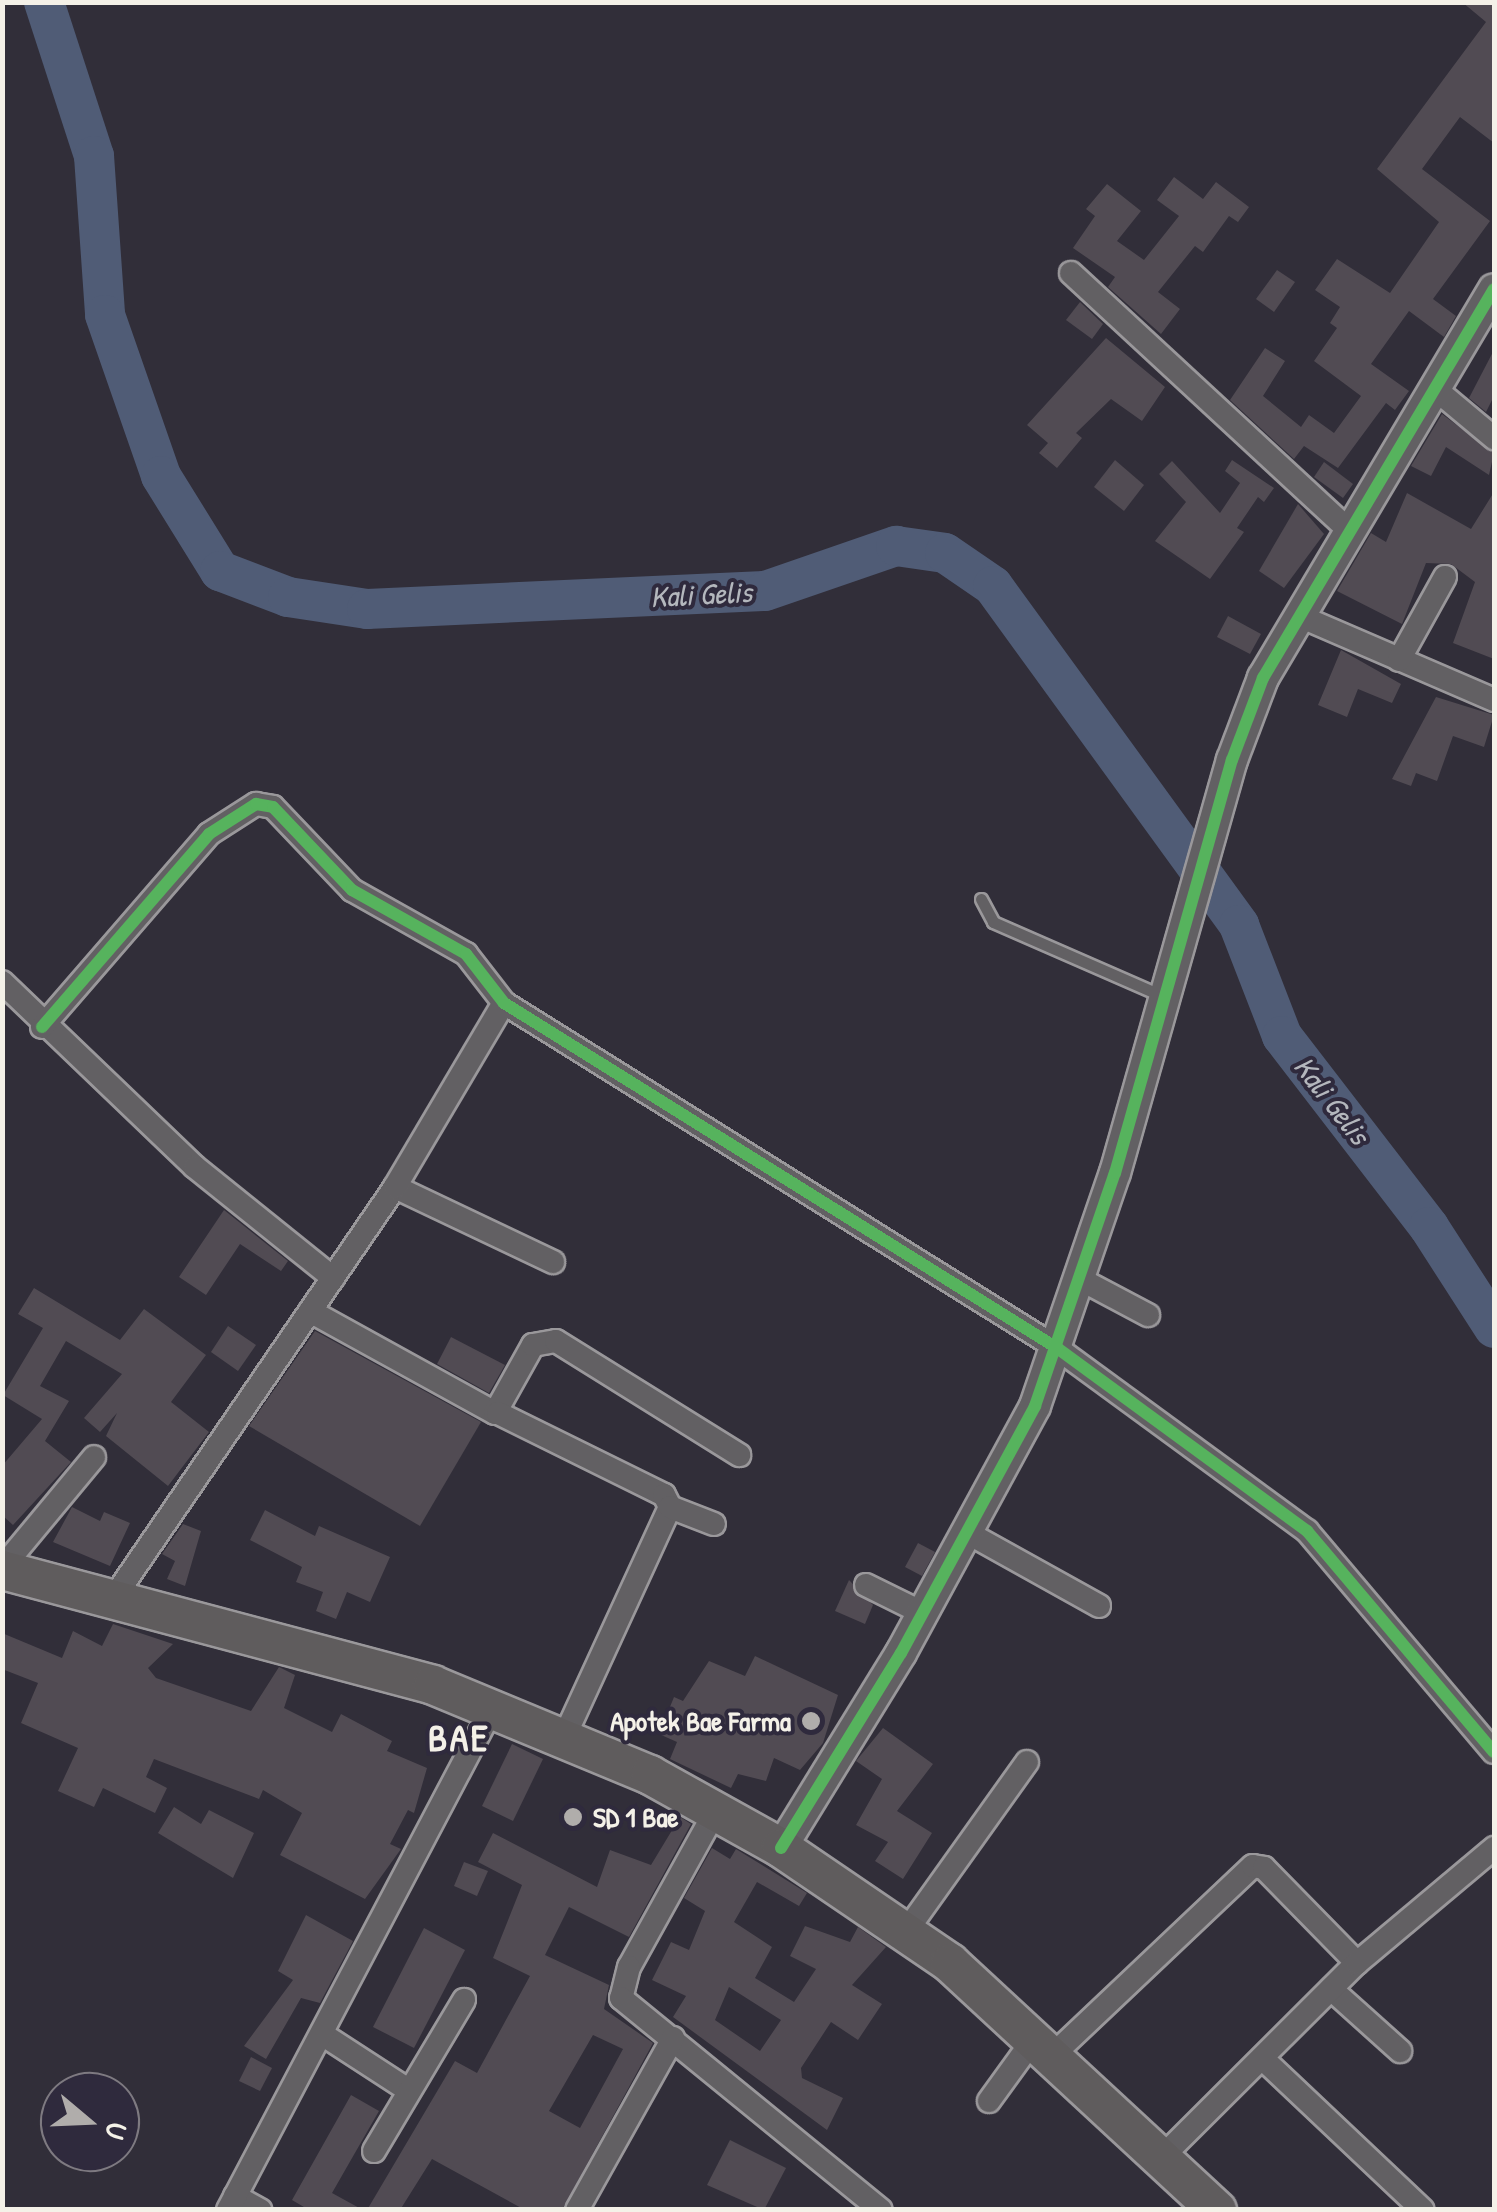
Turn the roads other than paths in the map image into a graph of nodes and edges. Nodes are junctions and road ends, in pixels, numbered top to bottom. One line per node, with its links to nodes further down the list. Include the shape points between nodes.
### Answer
1 (1071, 273): 5 (street)
2 (1494, 289): 3 (street)
3 (1433, 387): 4 (street); 5 (street)
4 (1494, 438)
5 (1347, 529): 7 (street)
6 (1446, 578): 8 (street)
7 (1296, 615): 8 (street); 12 (street, via 1247,717)
8 (1399, 660): 9 (street)
9 (1494, 700)
10 (980, 899): 12 (lane, via 999,925)
11 (2, 982): 14 (street)
12 (1164, 997): 18 (street)
13 (504, 1003): 14 (street, via 466,954 352,890 284,815 262,803 210,834); 15 (street); 21 (street)
14 (42, 1028): 17 (street)
15 (396, 1187): 16 (street); 17 (street)
16 (553, 1262)
17 (334, 1278): 19 (street)
18 (1080, 1278): 20 (street); 21 (street)
19 (310, 1311): 22 (street); 30 (street)
20 (1148, 1315)
21 (1056, 1348): 27 (street); 35 (street, via 1308,1532)
22 (498, 1413): 23 (street, via 527,1353 545,1339); 25 (street, via 664,1495)
23 (739, 1455)
24 (94, 1456): 28 (street)
25 (670, 1507): 26 (street); 34 (street)
26 (714, 1524)
27 (968, 1533): 31 (street); 32 (street)
28 (2, 1569): 30 (main road)
29 (866, 1584): 32 (street)
30 (115, 1596): 33 (main road)
31 (1100, 1606)
32 (923, 1613): 38 (street)
33 (493, 1706): 34 (main road); 44 (street)
34 (565, 1735): 37 (main road)
35 (1494, 1752)
36 (1027, 1762): 40 (street)
37 (715, 1812): 38 (main road); 45 (street, via 621,1988 624,2002)
38 (780, 1848): 40 (main road)
39 (1494, 1848): 41 (street)
40 (905, 1932): 46 (main road)
41 (1357, 1963): 42 (street); 46 (street, via 1264,1868 1253,1866)
42 (1331, 1989): 47 (street); 48 (street)
43 (464, 2000): 49 (street)
44 (325, 2036): 49 (street); 53 (street)
45 (673, 2038): 55 (street); 56 (street)
46 (1046, 2045): 50 (street); 52 (main road)
47 (1400, 2051)
48 (1262, 2058): 52 (street); 58 (street)
49 (405, 2088): 51 (street)
50 (988, 2101)
51 (374, 2151)
52 (1162, 2157): 57 (main road)
53 (231, 2203): 54 (street)
54 (260, 2210)
55 (577, 2210)
56 (880, 2210)
57 (1217, 2210)
58 (1423, 2210)

